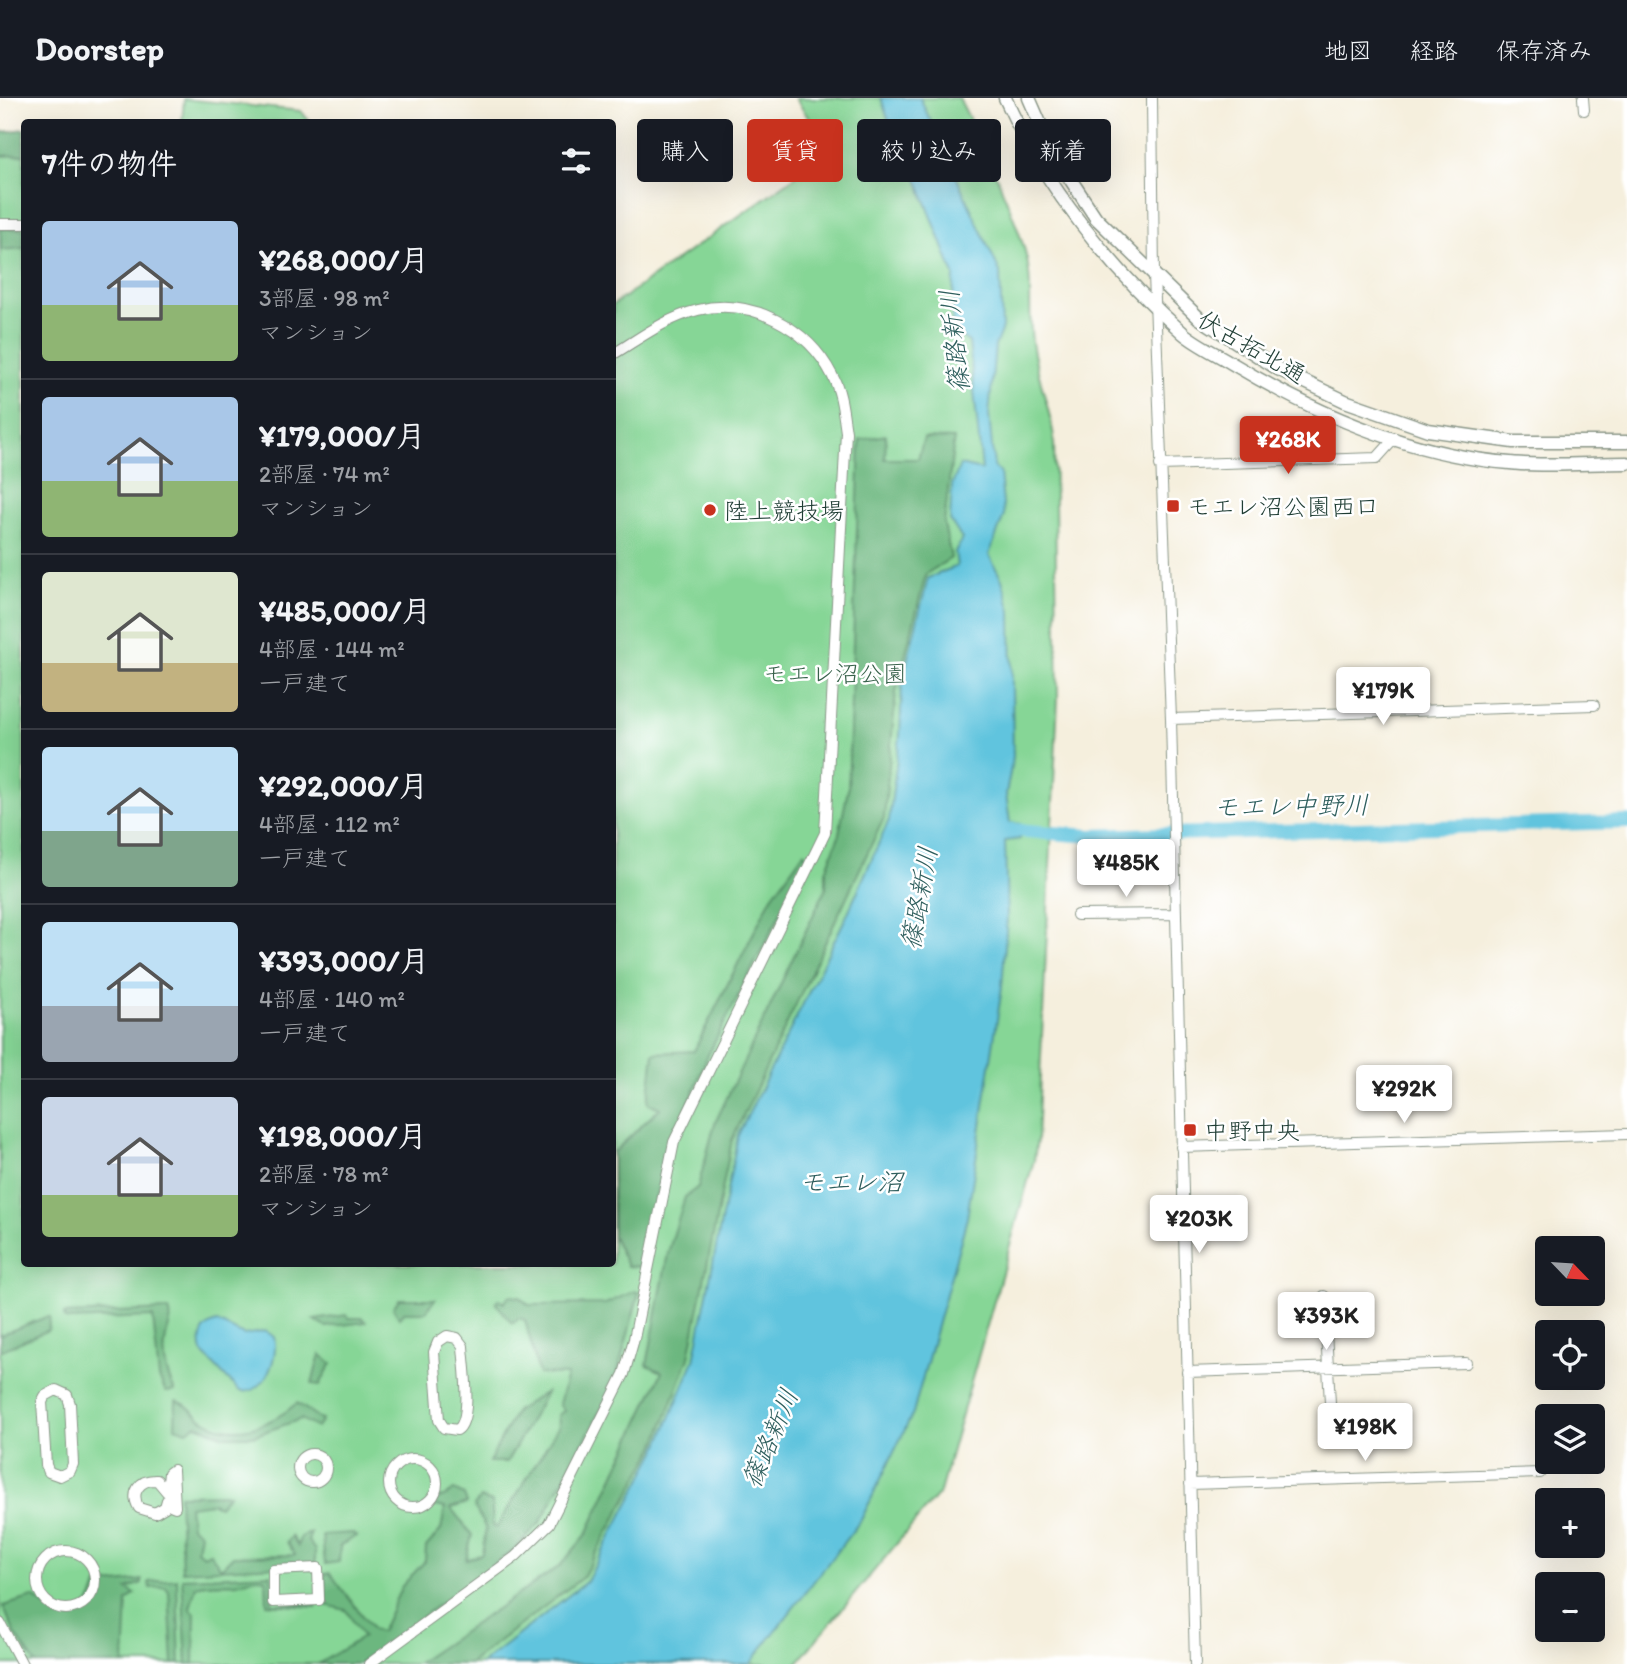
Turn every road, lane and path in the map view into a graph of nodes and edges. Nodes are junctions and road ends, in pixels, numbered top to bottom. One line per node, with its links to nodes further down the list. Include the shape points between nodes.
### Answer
1 (1005, 98): 9 (main road, 伏古拓北通, via 1074,216)
2 (1029, 98): 8 (main road, 伏古拓北通, via 1053,153 1096,218)
3 (1152, 98): 8 (street)
4 (1583, 98): 5 (street)
5 (1584, 110)
6 (0, 224): 7 (street)
7 (21, 224)
8 (1154, 274): 9 (street); 12 (main road, 伏古拓北通, via 1199,317 1278,369 1357,405 1428,429 1513,442)
9 (1155, 303): 11 (main road, 伏古拓北通, via 1185,334 1269,385); 14 (street)
10 (616, 353): 36 (street, via 674,318 707,308 734,308 761,314 796,332 823,357 833,376 846,432 825,833 674,1142 624,1374 549,1524 515,1557)
11 (1395, 438): 13 (main road, 伏古拓北通, via 1420,448 1510,463); 14 (street, via 1377,458)
12 (1627, 442)
13 (1627, 463)
14 (1160, 465): 16 (street)
15 (1594, 705): 16 (street)
16 (1171, 719): 17 (street)
17 (1176, 914): 18 (street); 20 (street)
18 (1077, 915)
19 (1627, 1135): 20 (street)
20 (1181, 1147): 25 (street)
21 (1324, 1296): 24 (street)
22 (434, 1352): 22 (street, via 439,1420 444,1428 457,1430 466,1416 463,1346 457,1338 447,1336)
23 (1466, 1363): 24 (street)
24 (1329, 1367): 25 (street); 26 (street)
25 (1187, 1372): 30 (street)
26 (1330, 1403)
27 (73, 1464): 27 (street, via 60,1476 49,1472 46,1465 42,1402 56,1390 67,1395 70,1404)
28 (1535, 1473): 30 (street)
29 (389, 1482): 29 (street, via 396,1500 413,1507 430,1499 437,1481 429,1465 412,1459 396,1466)
30 (1190, 1484): 37 (street)
31 (175, 1492): 31 (street, via 173,1471 167,1492 162,1483 146,1481 135,1492 136,1503 144,1512 155,1513 167,1500 175,1507)
32 (273, 1570): 32 (street, via 318,1568 319,1600 273,1602)
33 (94, 1574): 33 (street, via 93,1592 72,1609 54,1607 38,1587 39,1570 56,1553 80,1555)
34 (0, 1623): 35 (street)
35 (22, 1664)
36 (369, 1664)
37 (1195, 1664)

